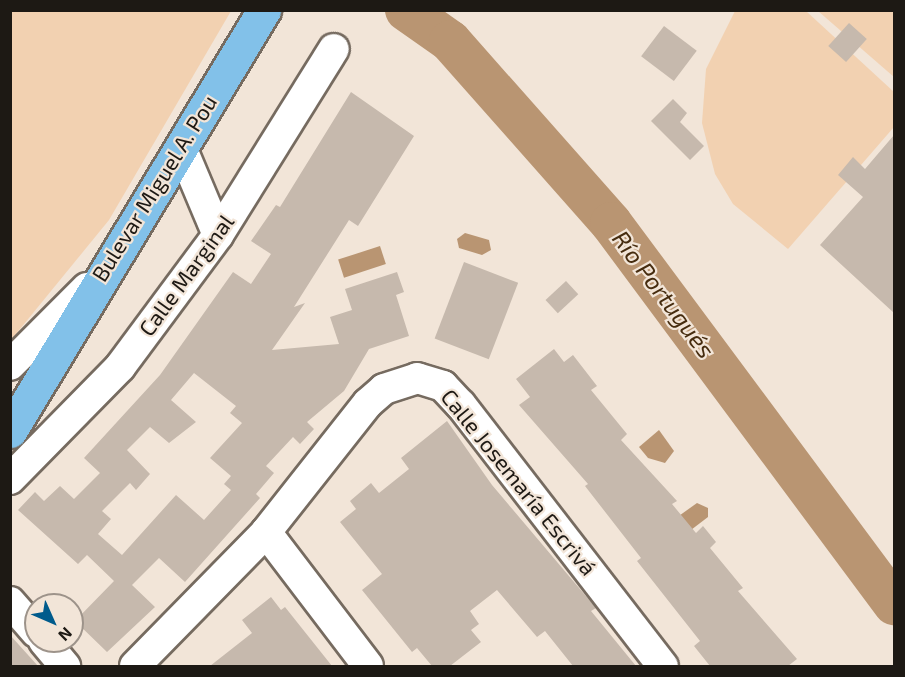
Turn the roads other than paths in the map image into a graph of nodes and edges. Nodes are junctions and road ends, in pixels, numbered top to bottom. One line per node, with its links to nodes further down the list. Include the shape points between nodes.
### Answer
1 (264, 10): 3 (main road, Bulevar Miguel A. Pou)
2 (334, 49): 4 (street, Calle Marginal)
3 (181, 147): 4 (street); 5 (main road, Bulevar Miguel A. Pou)
4 (218, 235): 10 (street, Calle Marginal, via 120,367)
5 (101, 273): 6 (street); 7 (main road, Bulevar Miguel A. Pou)
6 (10, 365)
7 (46, 368): 8 (main road, Bulevar Miguel A. Pou); 9 (main road, Bulevar Miguel A. Pou, via 34,399)
8 (10, 402)
9 (10, 431)
10 (10, 479)
11 (266, 532): 16 (street, Calle Josemaría Escrivá); 17 (street); 18 (street, Calle Josemaría Escrivá, via 368,402 407,380 436,381 508,461)
12 (10, 602): 13 (street)
13 (24, 618)
14 (54, 653): 15 (street)
15 (65, 666)
16 (135, 666)
17 (368, 666)
18 (663, 666)

